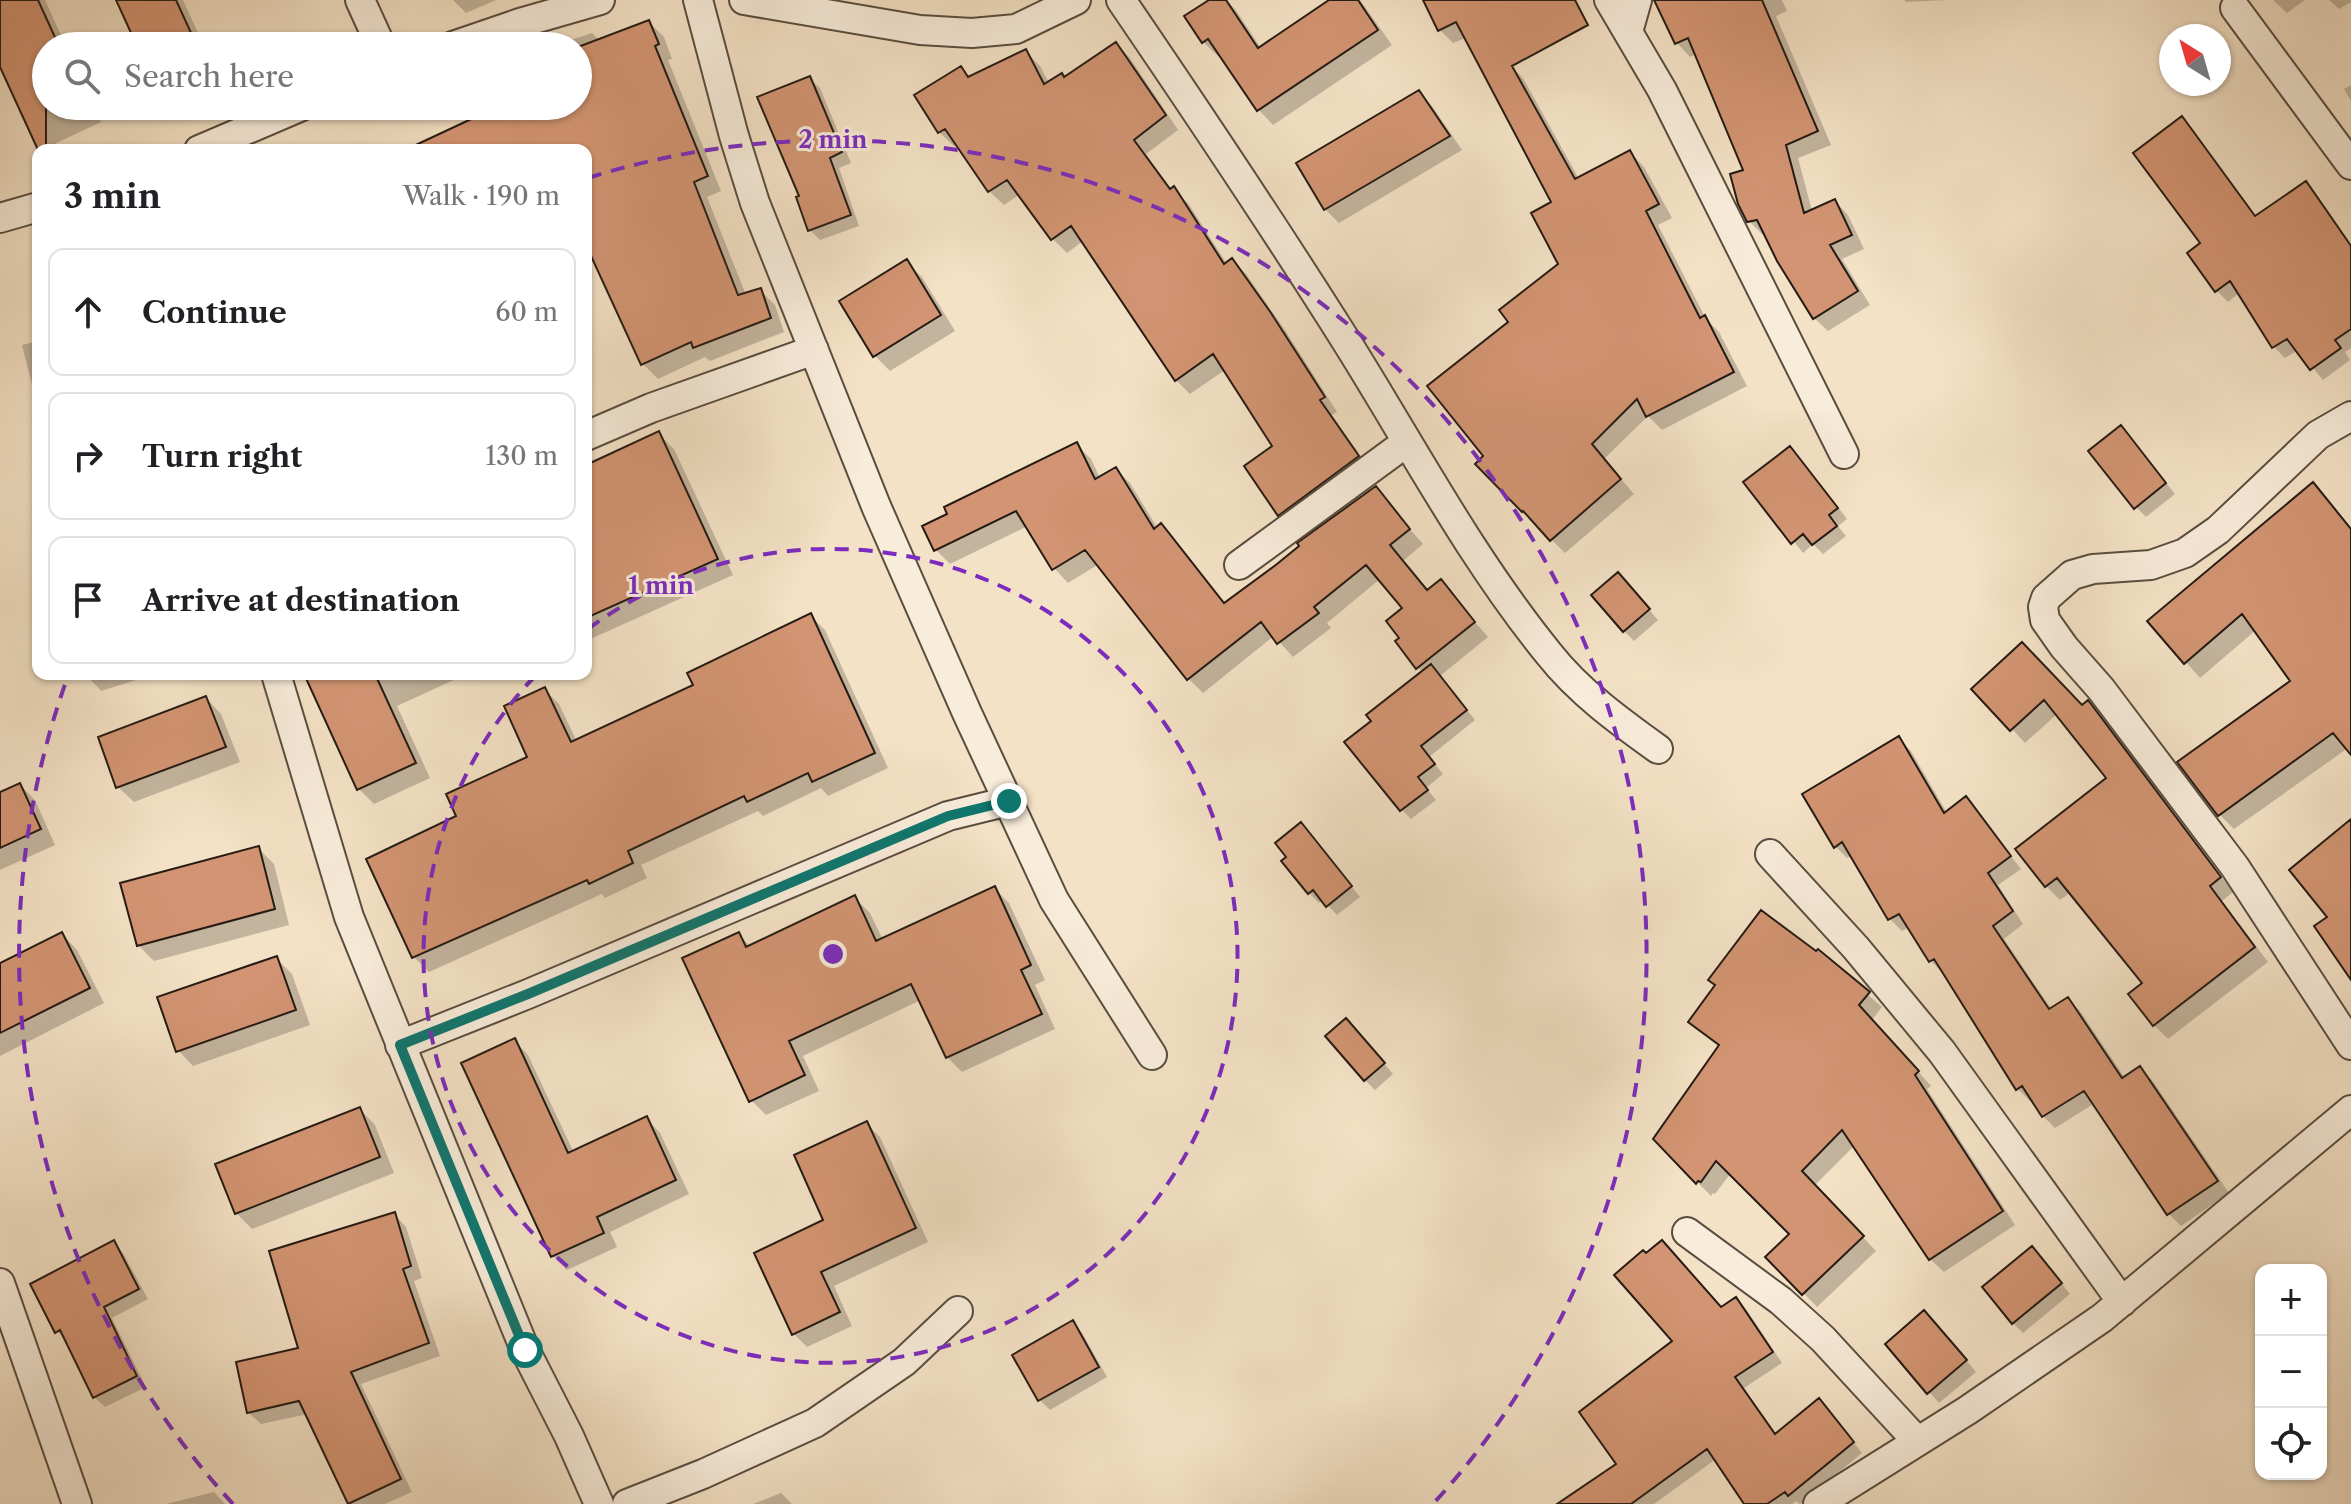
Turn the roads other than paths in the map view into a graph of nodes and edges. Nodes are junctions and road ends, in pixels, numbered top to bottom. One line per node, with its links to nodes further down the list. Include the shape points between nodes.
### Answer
1 (360, 0): 10 (street)
2 (600, 0): 11 (street)
3 (698, 0): 18 (street, via 755,203)
4 (744, 0): 5 (street, via 920,30 972,33 1016,29)
5 (1076, 0)
6 (1121, 0): 21 (street)
7 (1609, 0): 12 (street)
8 (1637, 0): 12 (street)
9 (2235, 8): 15 (street)
10 (375, 32)
11 (494, 32)
12 (1628, 32): 22 (street)
13 (269, 120): 14 (street)
14 (213, 144)
15 (2351, 165)
16 (32, 209): 17 (street)
17 (0, 218)
18 (814, 350): 20 (street); 26 (street, via 876,506)
19 (2351, 416): 29 (street, via 2318,435 2218,530 2185,553 2151,565 2072,575 2043,607 2045,620 2064,647 2235,867)
20 (592, 433)
21 (1407, 442): 23 (street); 25 (street, via 1461,531 1550,656 1609,714)
22 (1844, 454)
23 (1239, 565)
24 (278, 680): 28 (street, via 349,917)
25 (1658, 749)
26 (1009, 801): 28 (street, via 948,816); 30 (street, via 1054,900)
27 (1770, 854): 34 (street, via 1942,1052)
28 (400, 1045): 38 (street, via 525,1350)
29 (2351, 1045)
30 (1152, 1055)
31 (2351, 1110): 34 (street)
32 (1687, 1232): 36 (street, via 1823,1339)
33 (0, 1283): 37 (street)
34 (2122, 1302): 36 (street)
35 (958, 1311): 39 (street, via 904,1362 815,1423)
36 (1917, 1441): 40 (street)
37 (77, 1504)
38 (599, 1504)
39 (627, 1504)
40 (1818, 1504)

